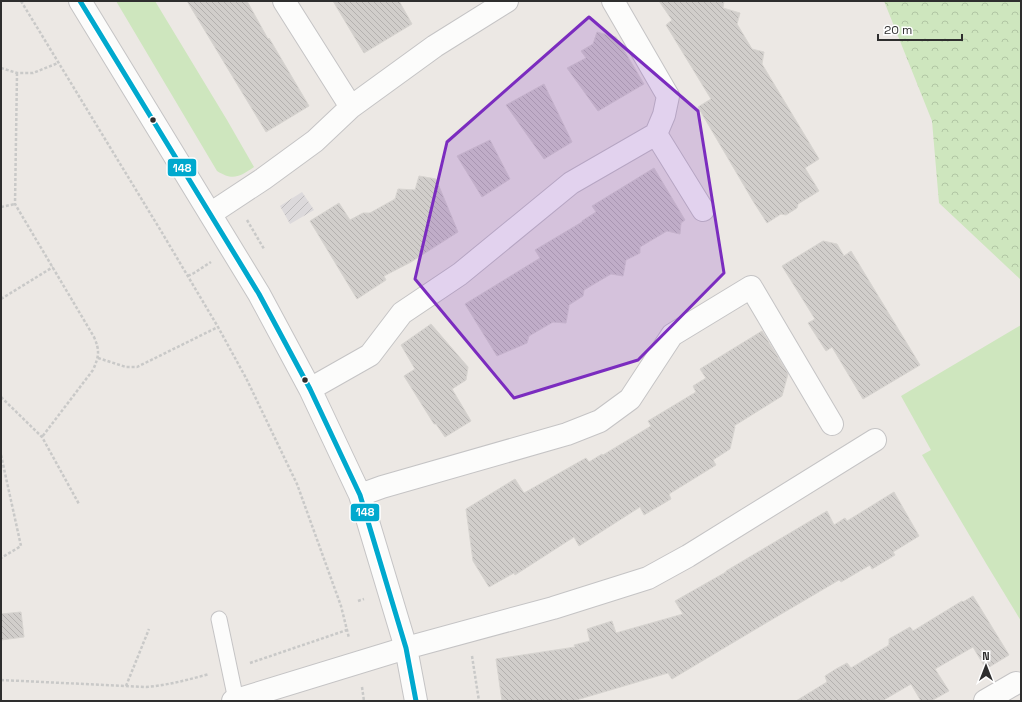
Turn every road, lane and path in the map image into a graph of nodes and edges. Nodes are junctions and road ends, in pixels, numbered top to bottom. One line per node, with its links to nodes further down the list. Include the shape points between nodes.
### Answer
1 (21, 1): 6 (path)
2 (80, 1): 14 (street)
3 (284, 1): 9 (street)
4 (507, 1): 9 (street, via 435,46)
5 (613, 1): 10 (street, via 668,96)
6 (58, 63): 8 (path, via 33,73); 19 (path)
7 (1, 68): 8 (path)
8 (17, 73): 11 (path)
9 (351, 107): 14 (street, via 315,140 263,180)
10 (656, 134): 13 (street); 23 (street, via 571,183 460,274 402,313 370,356)
11 (15, 204): 12 (path); 18 (path)
12 (1, 207)
13 (703, 210)
14 (210, 214): 23 (street, via 259,294)
15 (247, 220): 16 (path)
16 (264, 249)
17 (213, 261): 19 (path)
18 (53, 267): 20 (path); 22 (path, via 94,337 98,346)
19 (188, 276): 21 (path)
20 (1, 300)
21 (218, 327): 22 (path, via 137,367 126,367); 34 (path, via 246,378 297,484 341,606)
22 (98, 358): 26 (path, via 93,370)
23 (310, 389): 29 (street)
24 (1, 397): 26 (path)
25 (832, 424): 29 (street, via 751,287 672,335 630,399 600,421 568,434)
26 (42, 437): 30 (path)
27 (875, 440): 36 (street, via 648,578 553,608)
28 (1, 455): 31 (path, via 21,546)
29 (360, 495): 36 (street)
30 (79, 504)
31 (1, 558)
32 (219, 619): 37 (lane)
33 (149, 629): 40 (path)
34 (347, 630): 35 (path); 37 (path)
35 (350, 642)
36 (406, 648): 41 (street); 42 (street)
37 (229, 668): 40 (path, via 181,682 146,687); 41 (lane)
38 (1, 680): 40 (path)
39 (1016, 682): 43 (street)
40 (126, 686)
41 (234, 700)
42 (416, 701)
43 (985, 701)

